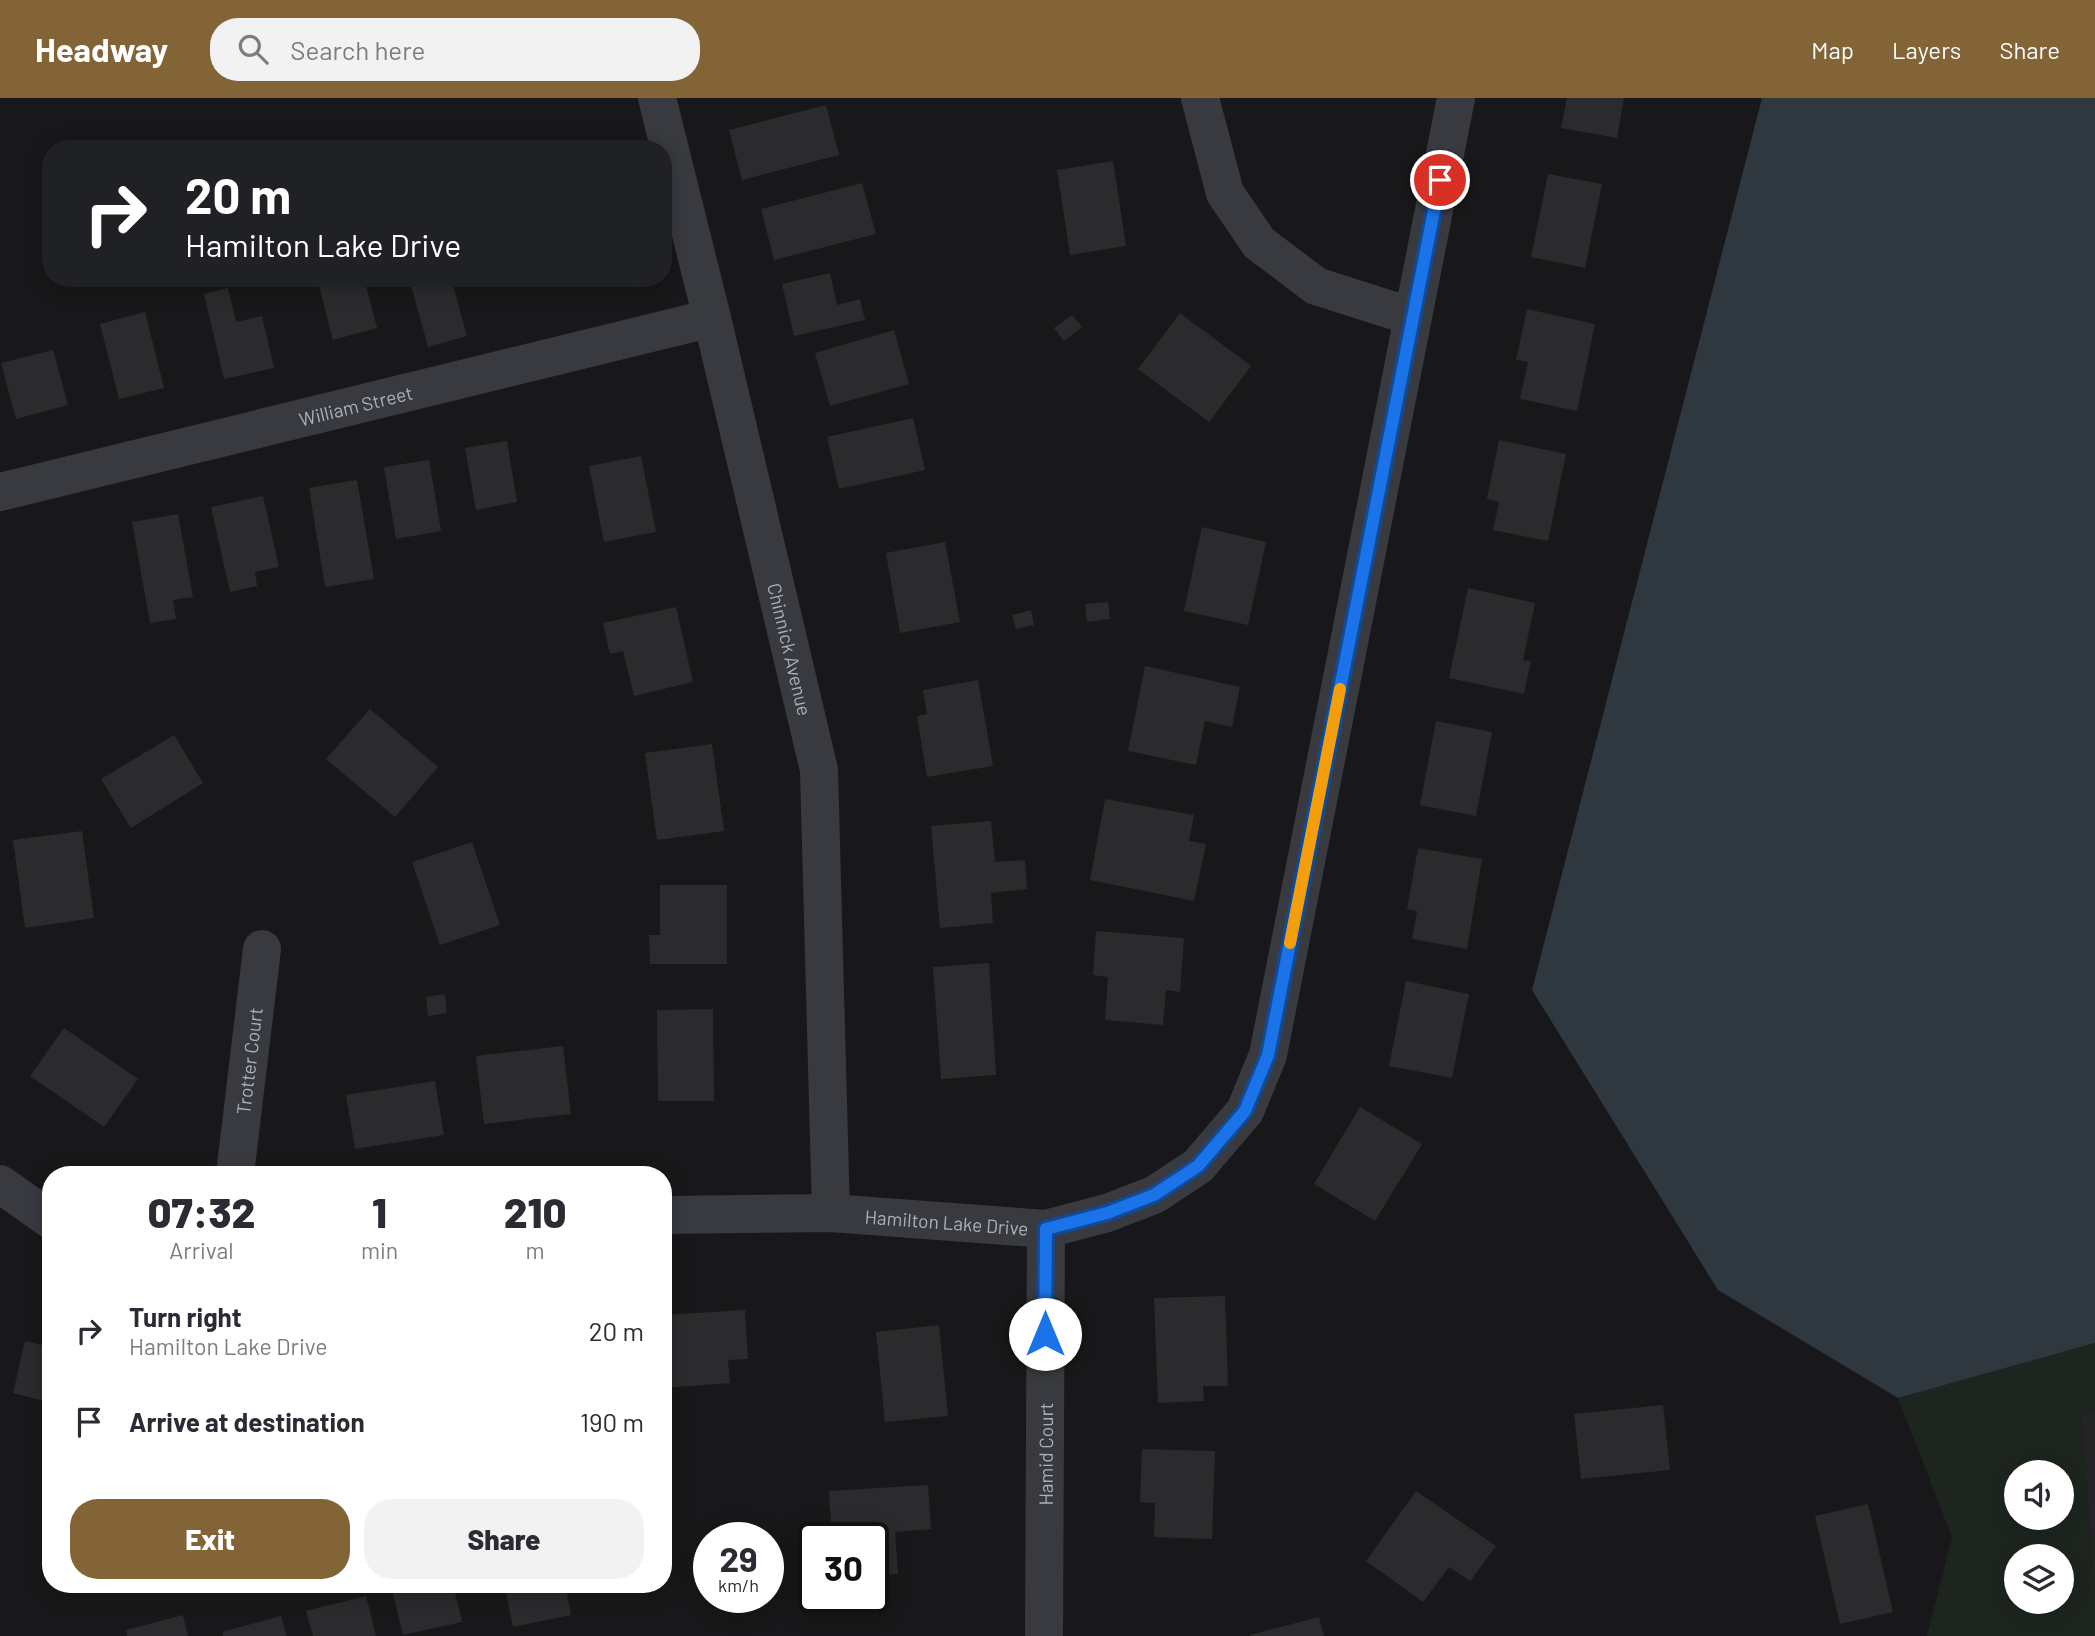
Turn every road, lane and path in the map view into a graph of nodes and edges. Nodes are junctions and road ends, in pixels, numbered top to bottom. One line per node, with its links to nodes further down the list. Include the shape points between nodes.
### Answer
1 (657, 98): 4 (street, Chinnick Avenue)
2 (1200, 98): 6 (street, via 1225,193 1259,243 1316,286)
3 (1457, 98): 6 (street, Hamilton Lake Drive)
4 (668, 140)
5 (672, 158): 7 (street, Chinnick Avenue)
6 (1413, 317): 15 (street, Hamilton Lake Drive, via 1268,1055 1245,1111 1198,1166 1154,1195)
7 (712, 318): 8 (street, William Street); 12 (street, Chinnick Avenue, via 819,770)
8 (0, 492)
9 (262, 949): 10 (street, Trotter Court)
10 (236, 1166)
11 (0, 1184): 13 (street)
12 (831, 1213): 14 (street, Hamilton Lake Drive); 15 (street, Hamilton Lake Drive)
13 (42, 1214)
14 (672, 1215)
15 (1046, 1229): 16 (street, Hamid Court)
16 (1044, 1636)

